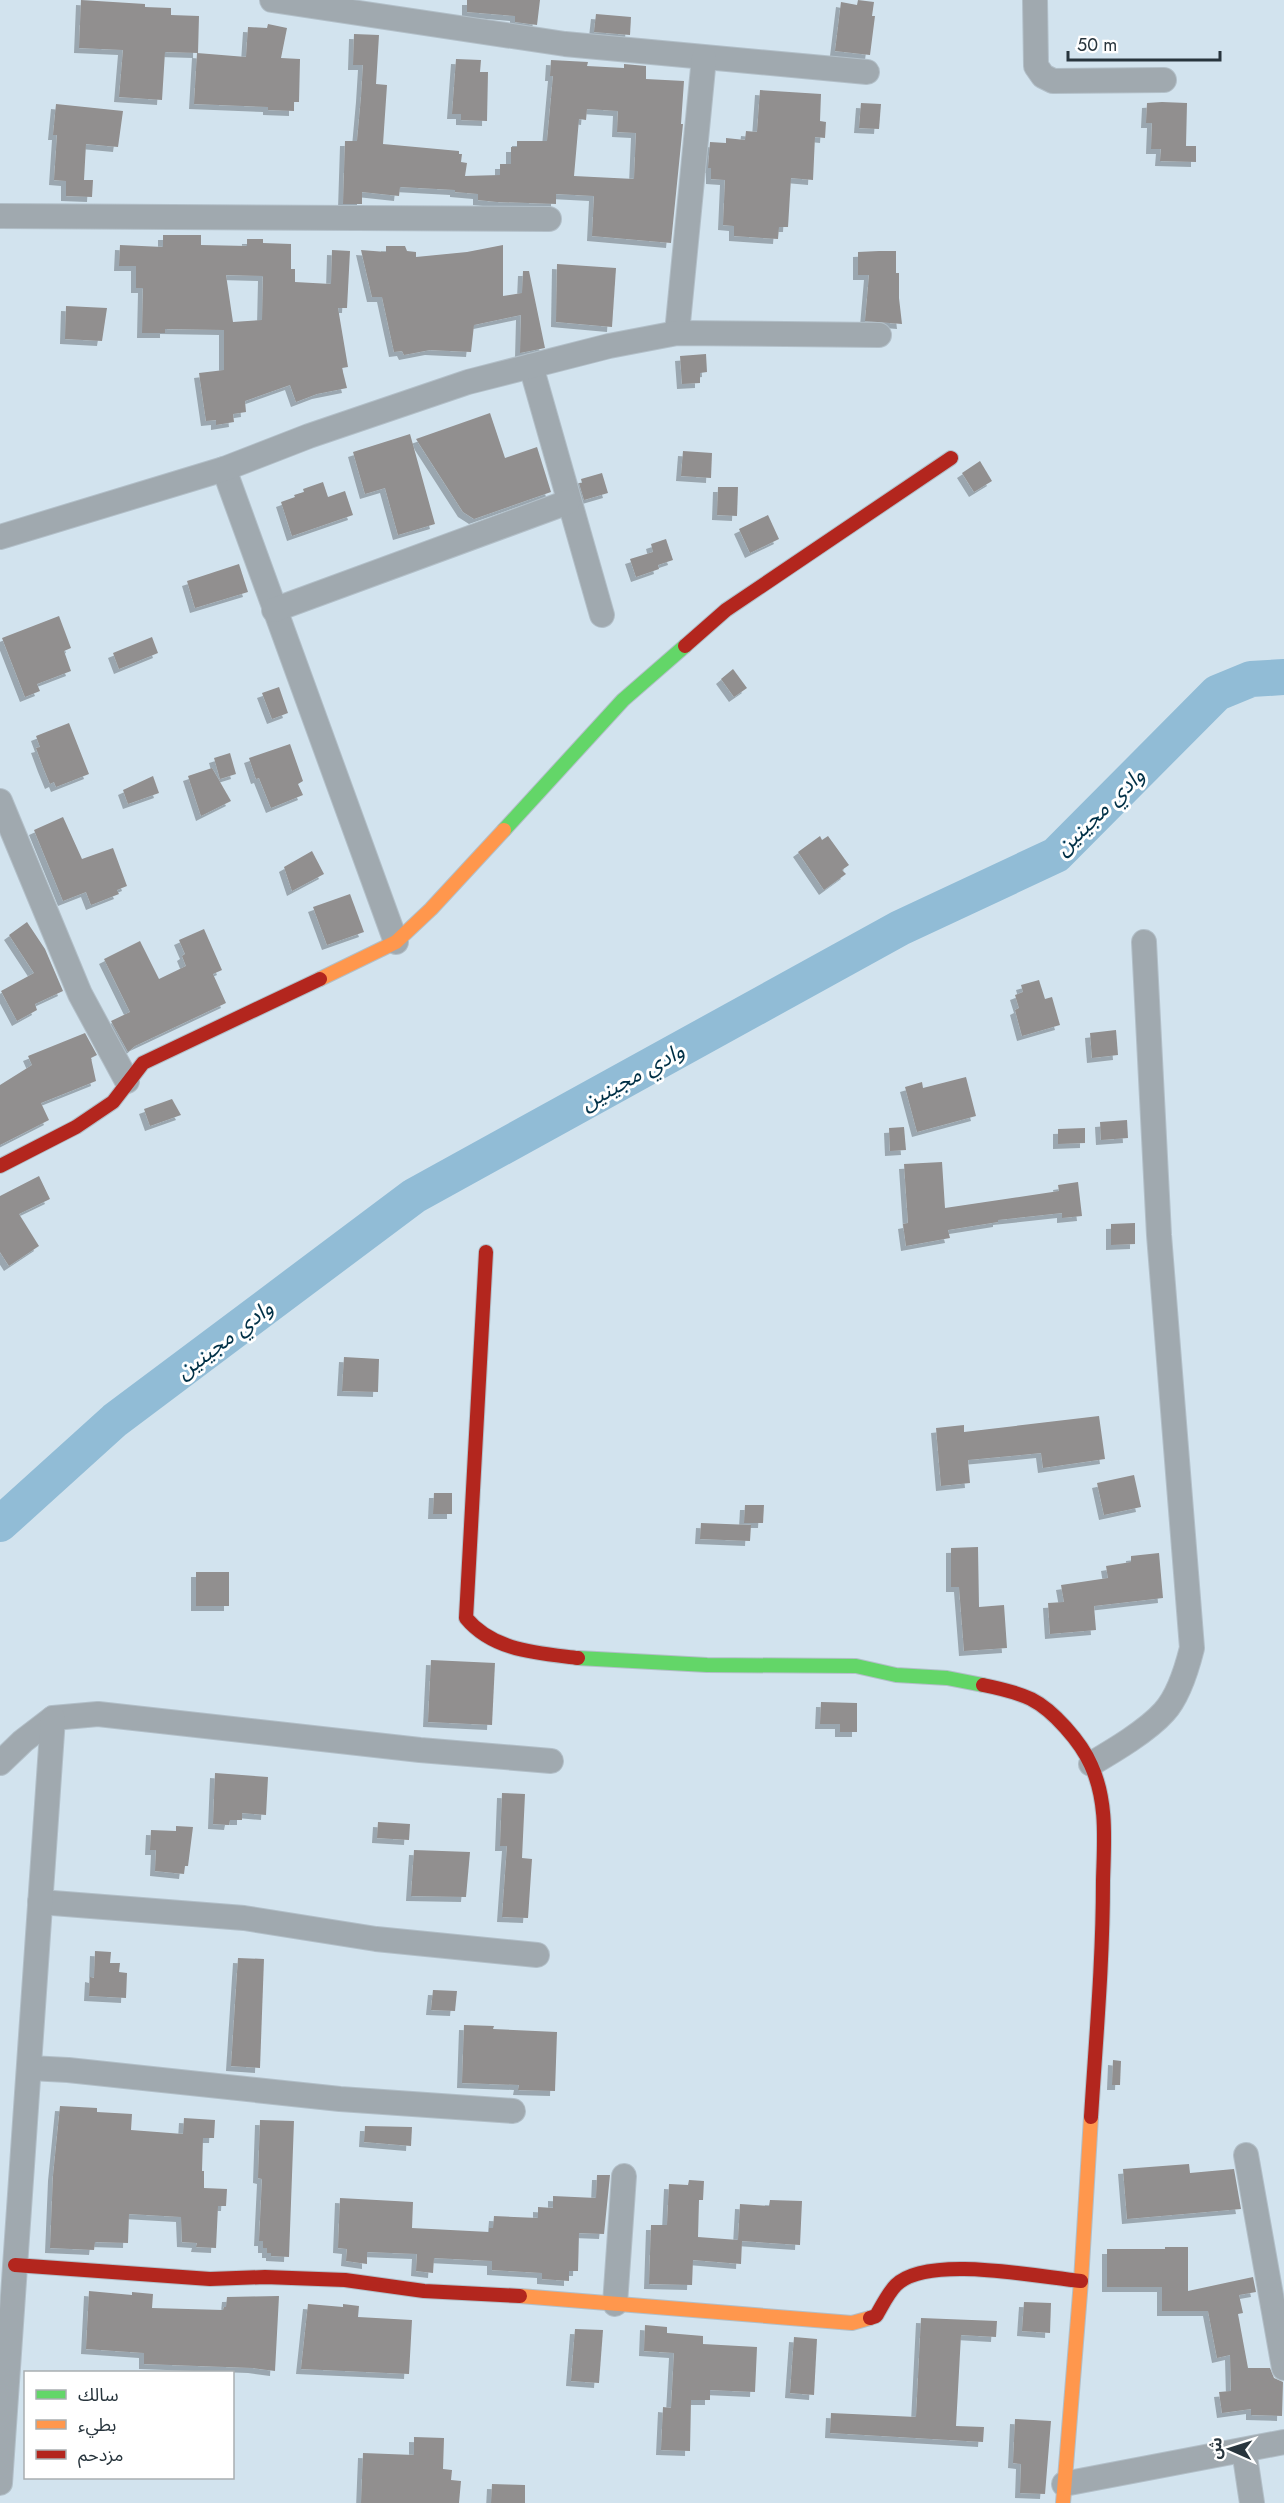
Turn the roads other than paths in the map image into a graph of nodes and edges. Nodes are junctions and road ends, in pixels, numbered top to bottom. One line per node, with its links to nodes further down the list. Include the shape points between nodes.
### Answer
1 (272, 0): 3 (street, via 565,44)
2 (1035, 0): 5 (street, via 1036,66 1042,76 1053,81)
3 (704, 58): 4 (street); 8 (street)
4 (867, 72)
5 (1164, 80)
6 (0, 216): 7 (street)
7 (549, 219)
8 (678, 333): 9 (street); 10 (street)
9 (879, 335)
10 (531, 366): 12 (street, via 468,382); 13 (street)
11 (951, 458): 18 (street, via 717,617 623,699 431,909)
12 (224, 469): 14 (street); 15 (street)
13 (568, 502): 15 (street); 16 (street)
14 (0, 537)
15 (274, 610): 18 (street)
16 (602, 615)
17 (0, 801): 20 (street, via 80,994)
18 (396, 942): 20 (street, via 143,1063)
19 (1144, 942): 26 (street, via 1159,1235 1192,1648 1186,1673 1165,1712)
20 (127, 1081): 21 (street, via 113,1102)
21 (0, 1166)
22 (486, 1252): 26 (street, via 466,1603 466,1617 475,1629 509,1647 578,1658 707,1665 856,1666 992,1687 1043,1706 1078,1742)
23 (53, 1718): 24 (street, via 98,1714); 25 (street); 27 (street)
24 (551, 1761)
25 (0, 1763)
26 (1091, 1764): 34 (street, via 1101,1792 1104,1820 1103,1924)
27 (40, 1902): 28 (street, via 244,1918 375,1939); 29 (street)
28 (537, 1955)
29 (29, 2068): 30 (street, via 407,2106); 33 (street)
30 (513, 2111)
31 (1246, 2155): 36 (street)
32 (624, 2176): 35 (street)
33 (15, 2265): 35 (street, via 210,2279 345,2280); 39 (street)
34 (1082, 2281): 35 (street, via 957,2268 917,2272 896,2285 876,2316 852,2324); 40 (street)
35 (615, 2304)
36 (1284, 2368)
37 (1284, 2442): 38 (street)
38 (1244, 2450): 40 (street); 41 (street)
39 (0, 2483)
40 (1063, 2494)
41 (1252, 2503)

